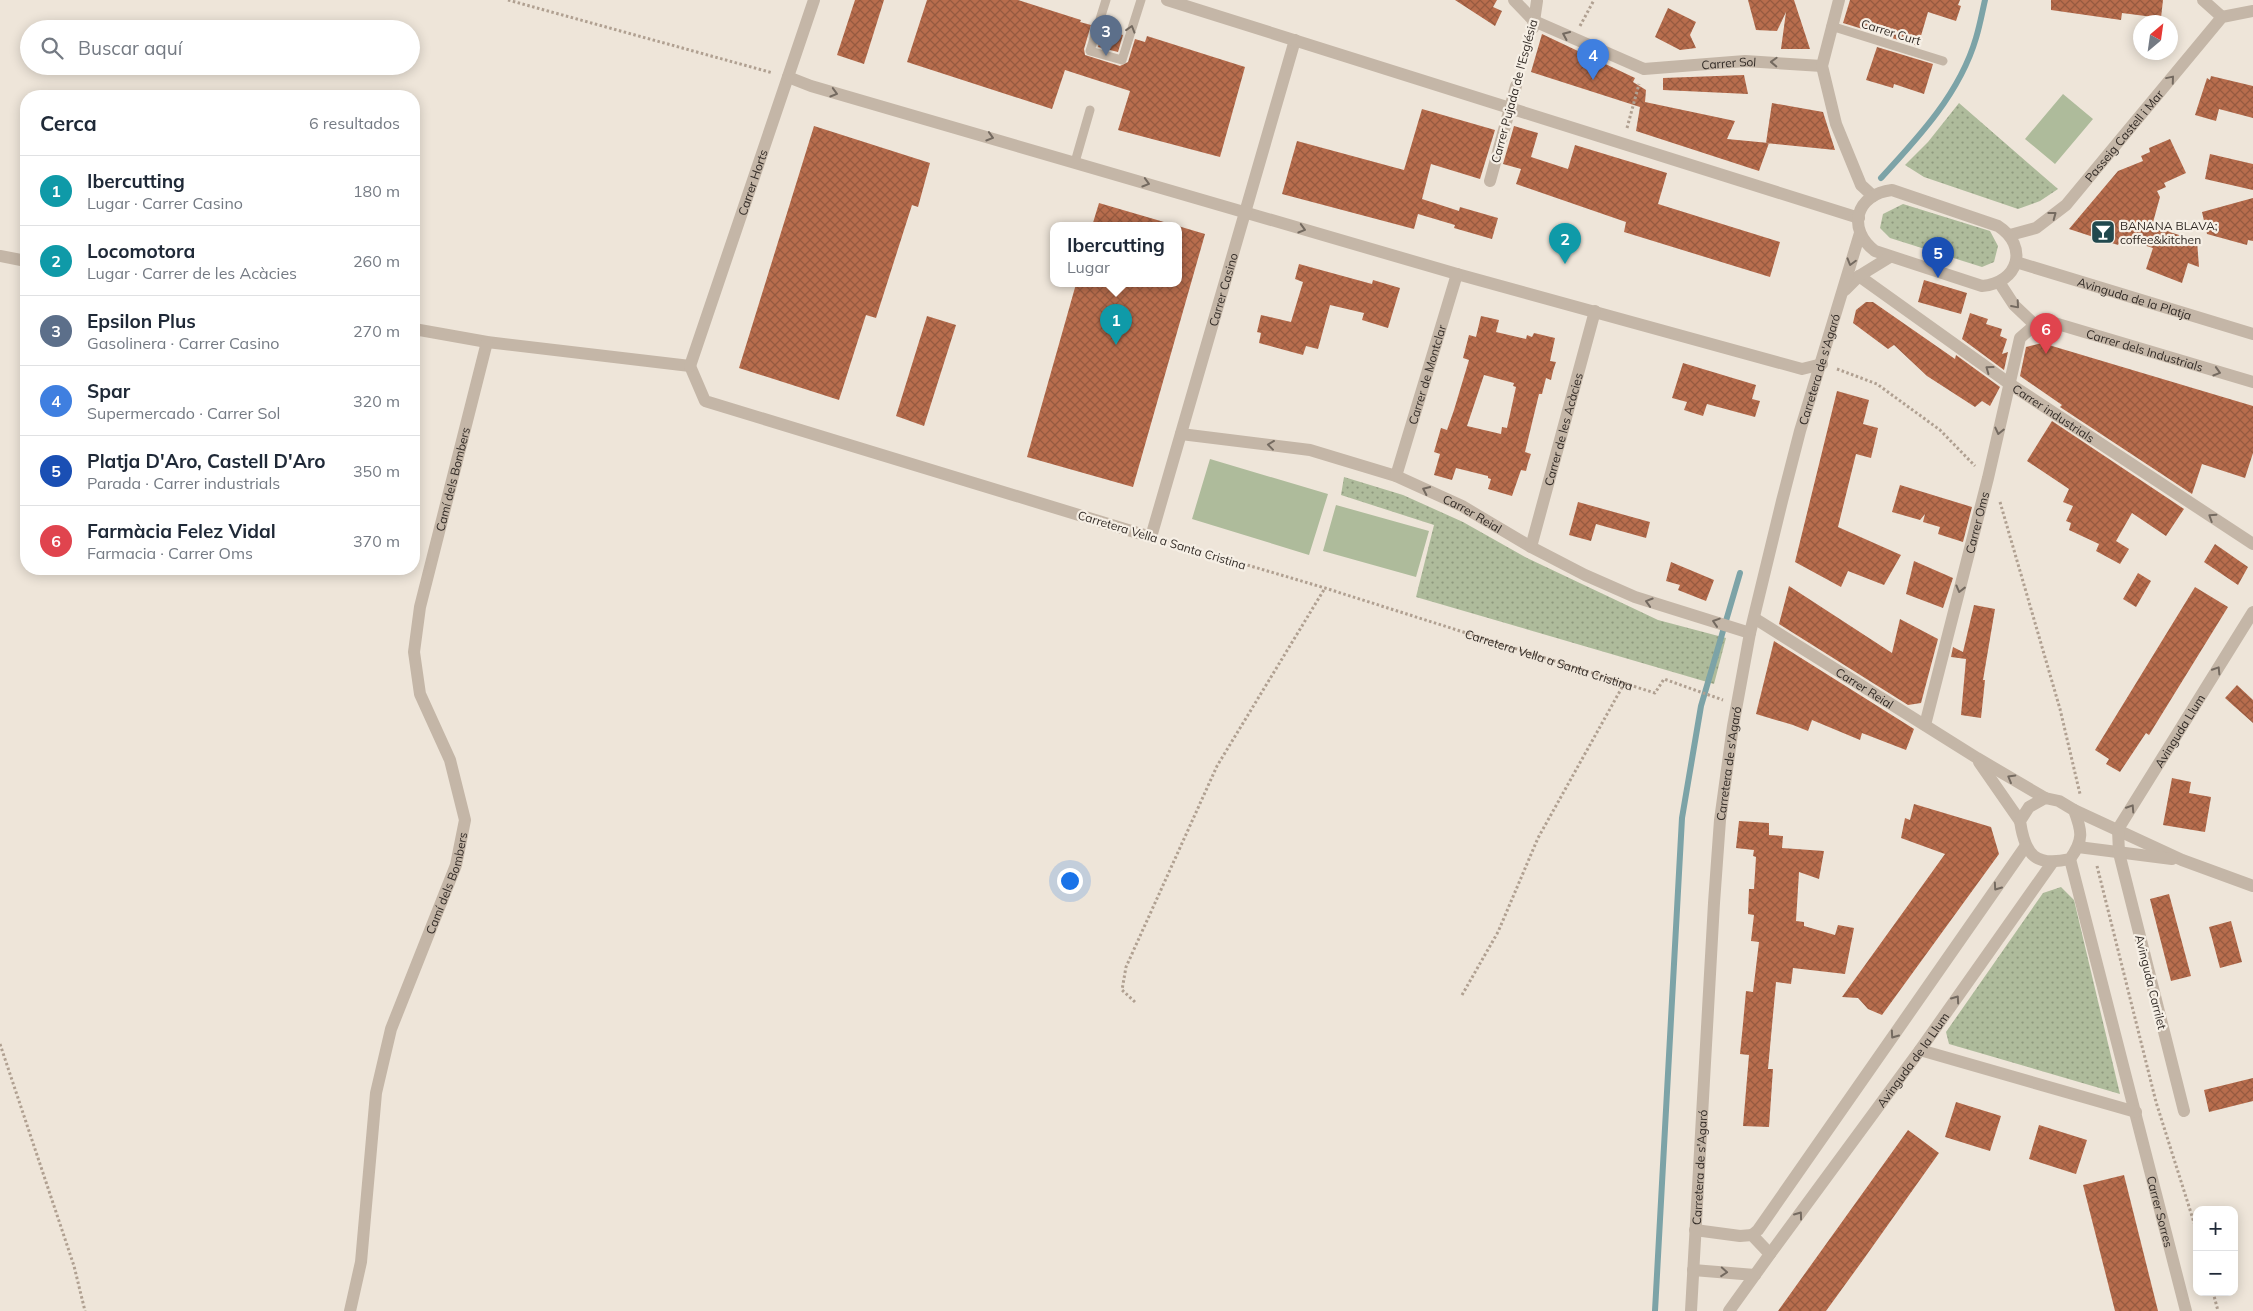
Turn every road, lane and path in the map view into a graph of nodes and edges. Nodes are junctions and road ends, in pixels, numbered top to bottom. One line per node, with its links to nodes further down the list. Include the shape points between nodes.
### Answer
1 (508, 0): 19 (path)
2 (814, 0): 19 (street, Carrer Horts)
3 (1106, 0): 4 (lane, one-way to 4, via 1090,51 1122,60)
4 (1140, 0)
5 (1167, 0): 16 (street)
6 (1514, 0): 14 (street, Carrer Sol)
7 (1594, 0): 12 (path)
8 (1839, 0): 15 (street)
9 (2203, 0): 13 (street)
10 (1537, 1): 14 (street, Carrer Pujada de l'Església)
11 (2253, 11): 13 (street)
12 (1586, 14)
13 (2222, 16): 31 (street, Passeig Castell i Mar, one-way to 13, via 2036,228 2066,205)
14 (1533, 24): 18 (street, Carrer Sol, one-way to 14, via 1745,62 1644,69); 21 (path, Carrer Pujada de l'Església)
15 (1831, 26): 17 (lane, Carrer Curt); 18 (street)
16 (1295, 40): 22 (street); 28 (street, Carrer Casino)
17 (1943, 61)
18 (1822, 66): 27 (street, via 1836,124 1860,185)
19 (788, 77): 25 (street, one-way to 25); 46 (street, Carrer Horts)
20 (1640, 79): 24 (path)
21 (1516, 86): 22 (street, Carrer Pujada de l'Església)
22 (1510, 108): 24 (street); 26 (street, Carrer Pujada de l'Església)
23 (1090, 110): 25 (lane)
24 (1624, 144): 29 (street)
25 (1075, 162): 28 (street, one-way to 28)
26 (1490, 181)
27 (1873, 196): 29 (street, via 1863,206); 31 (street, via 1882,191 1898,192 1998,226)
28 (1245, 212): 36 (street, one-way to 36); 49 (street, Carrer Casino)
29 (1858, 218): 30 (street)
30 (1860, 233): 33 (street, via 1869,246); 39 (street, Carretera de s'Agaró, one-way to 39)
31 (2010, 235): 35 (street, via 2016,248)
32 (0, 256): 34 (street)
33 (1890, 257): 37 (street); 38 (street, via 1982,286)
34 (20, 260)
35 (2016, 262): 38 (street, via 2009,275); 43 (street, Avinguda de la Platja)
36 (1457, 274): 40 (street); 50 (street, Carrer de Montclar)
37 (1859, 276): 39 (street); 48 (street, Carrer industrials, one-way to 37)
38 (1999, 282): 41 (street, one-way to 41, via 2014,304)
39 (1843, 292): 45 (street, Carretera de s'Agaró)
40 (1595, 311): 45 (street, via 1802,369); 54 (street, Carrer de les Acàcies)
41 (2035, 325): 47 (street, Carrer dels Industrials, one-way to 47, via 2051,322); 48 (street, Carrer Oms, via 2020,338)
42 (420, 330): 44 (street)
43 (2253, 334)
44 (487, 342): 46 (street); 89 (street, Camí dels Bombers, via 420,607 414,652 420,694 450,760 465,820 456,866 391,1029 376,1093 361,1262)
45 (1822, 364): 51 (path, via 1878,384 1940,430); 57 (street, Carretera de s'Agaró, via 1800,431)
46 (690, 366): 52 (street, Carretera Vella a Santa Cristina, via 705,401)
47 (2253, 382)
48 (2010, 384): 51 (street, Carrer Oms, one-way to 51); 53 (street, Carrer industrials, one-way to 48)
49 (1181, 434): 50 (street, Carrer Reial, one-way to 49, via 1310,450); 52 (street, Carrer Casino)
50 (1396, 476): 54 (street, Carrer Reial, one-way to 50, via 1462,506)
51 (1988, 478): 61 (street, Carrer Oms, one-way to 61); 64 (path, via 2001,504 2057,700)
52 (1151, 537): 55 (path, Carretera Vella a Santa Cristina)
53 (2253, 544)
54 (1531, 547): 58 (street, Carrer Reial, one-way to 54, via 1635,597)
55 (1325, 588): 59 (path, Carretera Vella a Santa Cristina); 76 (path, via 1217,766 1174,859 1126,966 1122,990)
56 (2253, 612): 66 (street, Avinguda Llum, one-way to 56)
57 (1754, 618): 58 (street, Carretera de s'Agaró); 61 (street, Carrer Reial)
58 (1750, 634): 82 (street, Carretera de s'Agaró, via 1720,820)
59 (1625, 682): 60 (path, Carretera Vella a Santa Cristina, via 1655,693 1664,679); 75 (path, via 1538,838 1498,932)
60 (1725, 700)
61 (1925, 725): 62 (street, Carrer Reial)
62 (1977, 758): 63 (street, Carrer Reial, one-way to 62); 65 (street, Carrer Reial)
63 (2045, 798): 64 (street, via 2058,801); 65 (street, via 2029,806)
64 (2079, 813): 66 (street); 68 (street)
65 (2020, 821): 67 (street)
66 (2118, 828): 70 (street); 72 (street)
67 (2025, 847): 73 (street, via 2038,858); 83 (street, one-way to 83)
68 (2078, 848): 69 (street); 71 (street)
69 (2093, 849): 70 (street); 81 (path, via 2156,1102)
70 (2119, 853): 72 (street); 79 (street, Avinguda Carrilet)
71 (2070, 859): 73 (street); 80 (street)
72 (2182, 860): 74 (street)
73 (2052, 863): 78 (street, Avinguda de la Llum, one-way to 73)
74 (2253, 886)
75 (1462, 995)
76 (1134, 1002)
77 (0, 1044): 88 (path, via 74,1266)
78 (1920, 1050): 80 (street); 84 (street, Avinguda de la Llum, one-way to 78)
79 (2184, 1111)
80 (2136, 1112): 92 (street, Carrer Sorres)
81 (2193, 1219)
82 (1695, 1230): 83 (street); 85 (street, Carretera de s'Agaró)
83 (1752, 1235): 84 (street)
84 (1770, 1254): 86 (street, Avinguda de la Llum)
85 (1693, 1270): 86 (street, one-way to 86); 90 (street, Carretera de s'Agaró)
86 (1755, 1275): 91 (street, Avinguda de la Llum)
87 (2214, 1296): 93 (path)
88 (85, 1311)
89 (350, 1311)
90 (1691, 1311)
91 (1729, 1311)
92 (2186, 1311)
93 (2218, 1311)

